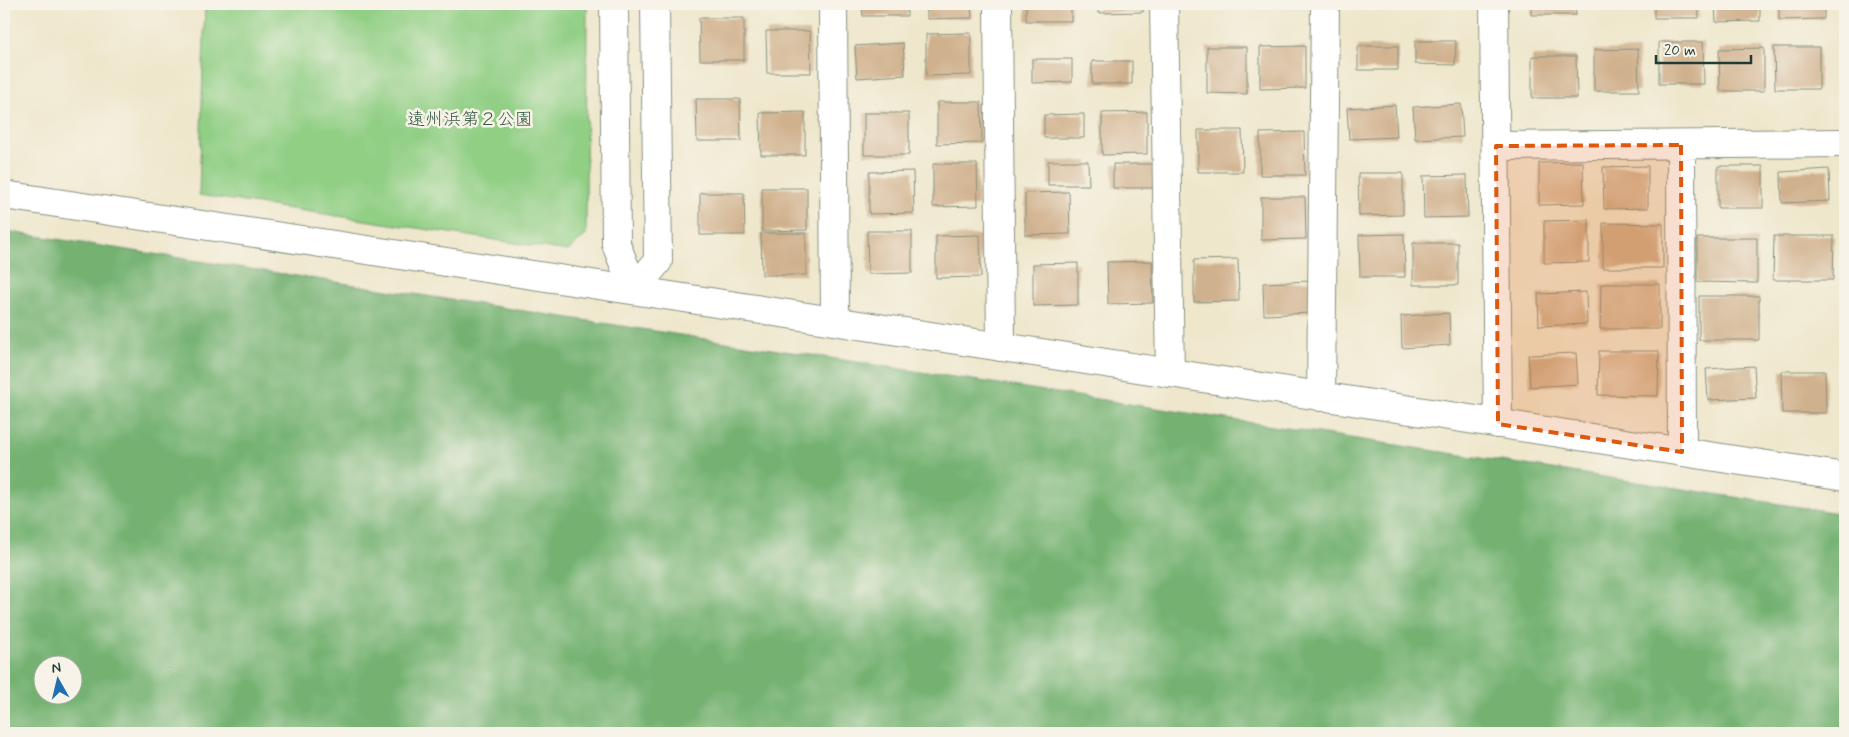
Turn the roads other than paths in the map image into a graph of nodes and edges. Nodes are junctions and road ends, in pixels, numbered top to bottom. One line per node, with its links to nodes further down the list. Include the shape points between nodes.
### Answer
1 (614, 4): 12 (street, via 616,244)
2 (655, 4): 12 (street, via 658,261)
3 (833, 4): 13 (street)
4 (998, 4): 14 (street)
5 (1164, 4): 15 (street)
6 (1325, 4): 16 (street)
7 (1494, 4): 10 (street)
8 (1845, 143): 9 (street)
9 (1681, 145): 10 (street); 18 (street)
10 (1496, 146): 17 (street)
11 (4, 194): 12 (street)
12 (634, 290): 13 (street)
13 (835, 321): 14 (street)
14 (1001, 347): 15 (street)
15 (1170, 373): 16 (street)
16 (1321, 397): 17 (street)
17 (1498, 424): 18 (street)
18 (1682, 452): 19 (street)
19 (1845, 477)

